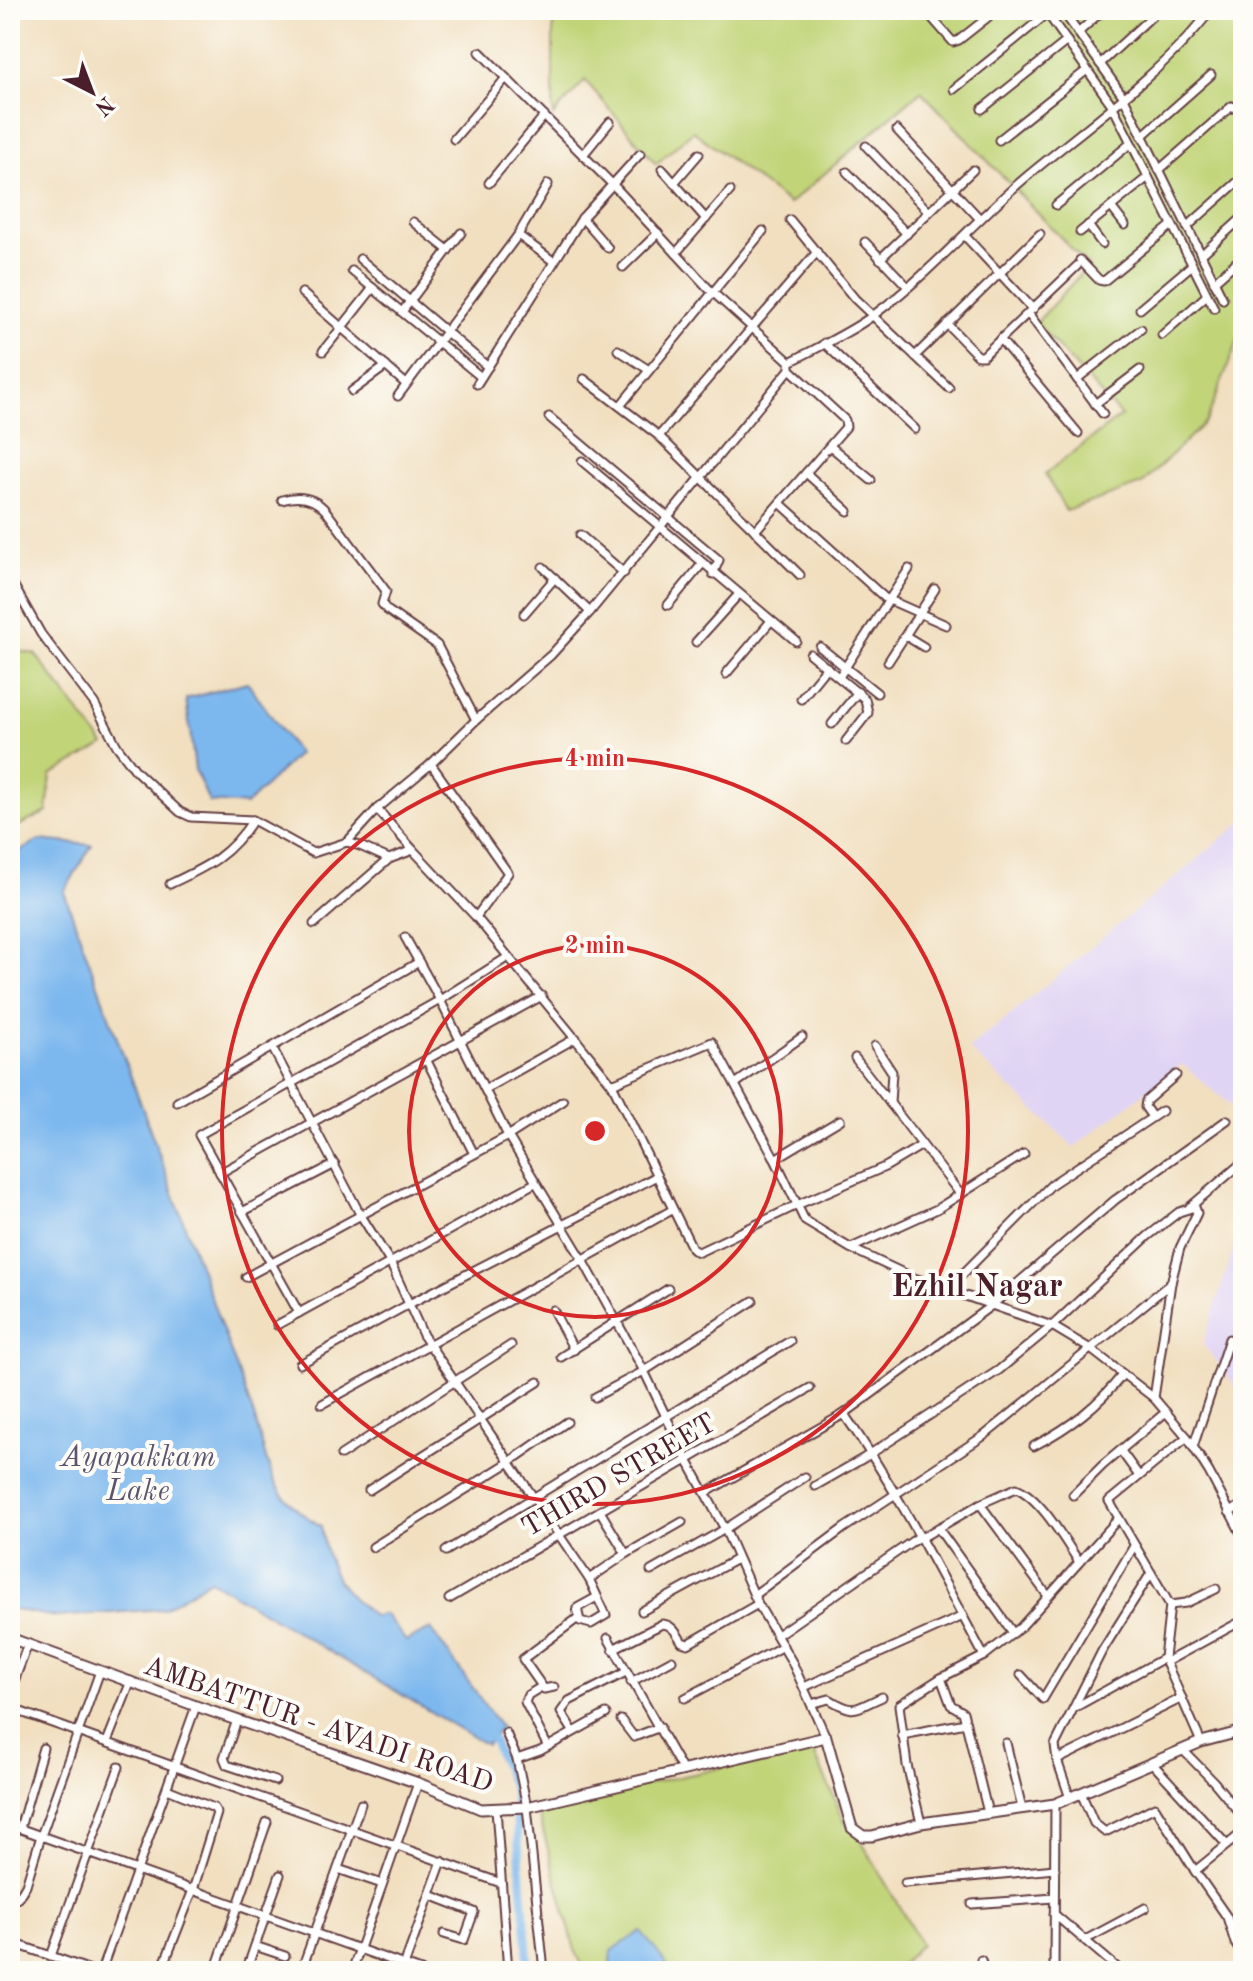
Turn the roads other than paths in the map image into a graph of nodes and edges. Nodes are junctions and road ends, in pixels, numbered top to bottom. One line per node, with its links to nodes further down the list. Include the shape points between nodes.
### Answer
1 (937, 10): 7 (street)
2 (997, 10): 7 (street, via 956,42)
3 (1062, 10): 9 (street)
4 (1103, 10): 9 (street)
5 (1211, 10): 17 (street, via 1186,42)
6 (1046, 12): 10 (street); 16 (street)
7 (927, 13)
8 (1152, 16): 12 (street)
9 (1078, 33): 12 (street)
10 (1067, 41): 13 (street); 19 (street)
11 (480, 52): 15 (street)
12 (1100, 64): 17 (street)
13 (1087, 70): 18 (street); 26 (street)
14 (1211, 75): 24 (street)
15 (506, 78): 21 (street); 25 (street)
16 (954, 89)
17 (1123, 96): 18 (street); 24 (street)
18 (1112, 105): 27 (street); 52 (street)
19 (982, 109)
20 (1243, 113): 36 (street, via 1232,106)
21 (544, 116): 31 (street); 40 (street)
22 (610, 122): 31 (street)
23 (897, 130): 44 (street)
24 (1142, 136): 32 (street)
25 (454, 139)
26 (999, 140)
27 (1131, 143): 33 (street); 46 (street)
28 (866, 146): 48 (street)
29 (640, 154): 43 (street)
30 (699, 154): 41 (street)
31 (583, 155): 43 (street)
32 (1153, 157): 33 (street); 36 (street)
33 (1143, 166): 38 (street)
34 (662, 169): 41 (street)
35 (973, 170): 44 (street)
36 (1159, 170): 58 (street)
37 (847, 172): 63 (street)
38 (1148, 177): 47 (street); 57 (street)
39 (1243, 177): 58 (street)
40 (489, 183)
41 (674, 183): 51 (street)
42 (548, 184): 65 (street)
43 (612, 184): 50 (street); 62 (street)
44 (953, 190): 48 (street); 52 (street)
45 (730, 191): 51 (street)
46 (1056, 205)
47 (1111, 207): 55 (street); 56 (street)
48 (929, 212): 63 (street)
49 (1243, 217): 73 (street)
50 (582, 218): 69 (street); 77 (street)
51 (706, 219): 72 (street)
52 (980, 219): 66 (street)
53 (790, 220): 71 (street)
54 (413, 222): 70 (street)
55 (1088, 225): 60 (street); 68 (street)
56 (1125, 225)
57 (1172, 225): 78 (street); 92 (street, via 1108,279 1099,280 1078,263)
58 (1187, 227): 73 (street)
59 (763, 231): 85 (street)
60 (1080, 232)
61 (461, 233): 70 (street)
62 (658, 233): 72 (street); 79 (street)
63 (907, 234): 76 (street)
64 (1040, 234): 81 (street)
65 (518, 235): 77 (street); 99 (street)
66 (965, 236): 81 (street); 83 (street)
67 (865, 242): 76 (street)
68 (1102, 244)
69 (608, 248)
70 (448, 250): 89 (street)
71 (817, 252): 94 (street); 96 (street)
72 (676, 253): 85 (street)
73 (1201, 255): 82 (street)
74 (1243, 256): 82 (street)
75 (360, 259): 89 (street)
76 (880, 259): 83 (street)
77 (553, 261): 109 (street)
78 (1192, 265): 87 (street); 91 (street)
79 (623, 267)
80 (352, 271): 84 (street)
81 (999, 272): 92 (street); 95 (street)
82 (1214, 282): 88 (street)
83 (908, 287): 94 (street)
84 (373, 288): 93 (street); 97 (street)
85 (712, 292): 96 (street); 110 (street)
86 (302, 293): 97 (street)
87 (1207, 295): 90 (street); 100 (street)
88 (1223, 299)
89 (410, 301): 93 (street); 99 (street)
90 (1214, 308)
91 (1140, 309)
92 (1030, 311): 101 (street); 113 (street)
93 (402, 312): 102 (street)
94 (873, 316): 103 (street); 106 (street)
95 (947, 324): 101 (street, via 978,356); 106 (street)
96 (751, 327): 107 (street); 124 (street)
97 (342, 328): 105 (street); 108 (street)
98 (1141, 329): 113 (street)
99 (445, 331): 102 (street); 109 (street)
100 (1162, 335)
101 (1000, 339): 123 (street)
102 (437, 341): 109 (street, via 479,380); 114 (street)
103 (824, 343): 107 (street); 122 (street)
104 (618, 350): 110 (street)
105 (323, 351)
106 (915, 356): 115 (street)
107 (790, 365): 125 (street, via 845,420 846,427); 128 (street)
108 (386, 366): 114 (street); 116 (street)
109 (488, 367)
110 (649, 370): 119 (street)
111 (1140, 370): 118 (street)
112 (584, 379): 119 (street)
113 (1077, 379): 118 (street)
114 (406, 384): 117 (street)
115 (949, 388)
116 (352, 391)
117 (398, 396)
118 (1095, 404): 120 (street)
119 (620, 406): 124 (street)
120 (1103, 414)
121 (549, 417): 133 (street)
122 (915, 429)
123 (1078, 433)
124 (659, 436): 128 (street)
125 (830, 446): 127 (street); 129 (street)
126 (582, 461): 134 (street)
127 (806, 473): 131 (street); 132 (street)
128 (700, 477): 133 (street); 135 (street)
129 (871, 480)
130 (282, 500): 168 (street, via 307,498 320,504 386,591 382,604 437,645)
131 (780, 503): 135 (street); 147 (street)
132 (848, 511)
133 (668, 518): 134 (street); 141 (street, via 719,560)
134 (660, 528): 137 (street); 140 (street)
135 (755, 531): 142 (street)
136 (580, 535): 140 (street)
137 (702, 564): 141 (street); 148 (street)
138 (543, 567): 143 (street)
139 (909, 569): 147 (street)
140 (624, 573): 149 (street)
141 (713, 574): 146 (street)
142 (800, 575)
143 (555, 578): 149 (street); 150 (street)
144 (10, 579): 173 (street, via 41,634 94,703 136,771 191,817)
145 (935, 589): 151 (street)
146 (739, 594): 152 (street); 156 (street)
147 (890, 601): 151 (street); 162 (street)
148 (668, 605)
149 (590, 612): 168 (street, via 551,655)
150 (524, 614)
151 (919, 614): 153 (street); 154 (street)
152 (770, 622): 155 (street); 163 (street)
153 (946, 625)
154 (906, 636): 158 (street); 160 (street)
155 (796, 641)
156 (696, 642)
157 (820, 647): 162 (street)
158 (924, 647)
159 (810, 654): 161 (street)
160 (888, 662)
161 (827, 667): 164 (street); 167 (street)
162 (846, 668): 164 (street); 166 (street)
163 (726, 674)
164 (839, 677): 165 (street)
165 (858, 692): 169 (street); 170 (street, via 868,713)
166 (877, 693)
167 (801, 699)
168 (476, 720): 171 (street)
169 (832, 724)
170 (846, 741)
171 (431, 764): 172 (street); 178 (street, via 508,873)
172 (377, 809): 174 (street); 175 (street)
173 (253, 820): 174 (street, via 313,853); 177 (street, via 225,854)
174 (347, 842): 176 (street)
175 (413, 850): 176 (street); 178 (street)
176 (389, 859): 179 (street)
177 (170, 884)
178 (476, 917): 181 (street)
179 (314, 924)
180 (405, 937): 182 (street)
181 (508, 957): 183 (street); 184 (street)
182 (419, 962): 184 (street); 189 (street)
183 (542, 996): 186 (street); 187 (street)
184 (440, 1000): 187 (street); 193 (street)
185 (802, 1037): 195 (street)
186 (576, 1038): 194 (street); 196 (street)
187 (461, 1042): 191 (street); 196 (street)
188 (875, 1046): 199 (street, via 892,1072)
189 (272, 1047): 193 (street); 198 (street)
190 (855, 1058): 199 (street)
191 (427, 1061): 204 (street); 207 (street)
192 (1176, 1075): 201 (street, via 1146,1101)
193 (291, 1083): 204 (street); 212 (street, via 199,1135)
194 (612, 1084): 195 (street, via 712,1042); 213 (street)
195 (735, 1084): 209 (street)
196 (485, 1089): 205 (street)
197 (563, 1101): 205 (street)
198 (177, 1102)
199 (890, 1103): 206 (street)
200 (1162, 1111): 201 (street)
201 (1152, 1117): 229 (street, via 1052,1184)
202 (840, 1120): 209 (street)
203 (1227, 1120): 232 (street, via 1115,1200)
204 (314, 1123): 211 (street); 212 (street)
205 (508, 1136): 207 (street); 214 (street)
206 (922, 1145): 215 (street); 216 (street)
207 (474, 1154): 220 (street)
208 (1024, 1154): 215 (street)
209 (775, 1159): 216 (street)
210 (1243, 1162): 217 (street)
211 (335, 1164): 219 (street); 220 (street)
212 (220, 1173): 219 (street)
213 (657, 1176): 218 (street); 221 (street)
214 (535, 1183): 221 (street); 224 (street)
215 (961, 1195): 222 (street)
216 (797, 1205): 218 (street, via 699,1252); 222 (street, via 805,1221)
217 (1190, 1207): 227 (street, via 1197,1213); 237 (street, via 1148,1236)
218 (672, 1210): 223 (street)
219 (242, 1212): 225 (street)
220 (360, 1214): 224 (street); 225 (street)
221 (562, 1225): 223 (street); 231 (street)
222 (850, 1248): 229 (street)
223 (583, 1260): 235 (street); 240 (street)
224 (390, 1262): 231 (street); 234 (street)
225 (270, 1263): 226 (street); 234 (street)
226 (246, 1277)
227 (1171, 1283): 243 (street); 252 (street)
228 (668, 1289): 235 (street)
229 (947, 1290): 232 (street)
230 (753, 1301): 246 (street)
231 (411, 1303): 240 (street); 245 (street)
232 (992, 1305): 237 (street); 255 (street)
233 (553, 1310): 242 (street)
234 (299, 1313): 236 (street)
235 (618, 1322): 242 (street); 246 (street)
236 (277, 1325)
237 (1052, 1326): 243 (street); 263 (street, via 999,1370)
238 (1229, 1339): 261 (street)
239 (790, 1341): 256 (street)
240 (430, 1345): 248 (street); 253 (street)
241 (511, 1345): 248 (street)
242 (574, 1350): 244 (street)
243 (1092, 1350): 247 (street); 272 (street, via 985,1435)
244 (561, 1357)
245 (300, 1364)
246 (644, 1371): 251 (street); 256 (street)
247 (1123, 1374): 252 (street); 260 (street, via 1084,1416)
248 (456, 1381): 257 (street); 264 (street)
249 (538, 1382): 257 (street)
250 (810, 1388): 265 (street, THIRD STREET)
251 (595, 1397)
252 (1154, 1398): 254 (street)
253 (322, 1404)
254 (1166, 1412): 259 (street); 262 (street)
255 (844, 1414): 263 (street); 271 (street)
256 (665, 1416): 265 (street); 274 (street)
257 (481, 1420): 266 (street); 270 (street)
258 (567, 1422): 266 (street)
259 (1187, 1437): 261 (street); 267 (street)
260 (1034, 1446)
261 (1193, 1447): 278 (street)
262 (1121, 1451): 267 (street); 273 (street)
263 (872, 1453): 269 (street); 272 (street)
264 (341, 1455)
265 (687, 1460): 271 (street); 277 (street, THIRD STREET)
266 (508, 1463): 274 (street); 287 (street)
267 (1139, 1476): 279 (street, via 1109,1501)
268 (805, 1477): 282 (street)
269 (815, 1486)
270 (369, 1490)
271 (707, 1492): 282 (street)
272 (896, 1494): 284 (street); 296 (street)
273 (1073, 1495)
274 (533, 1500): 283 (street); 288 (street)
275 (980, 1504): 281 (street); 291 (street, via 1016,1488 1024,1491); 297 (street)
276 (1243, 1505): 278 (street)
277 (600, 1511): 283 (street, THIRD STREET); 289 (street)
278 (1229, 1512): 285 (street)
279 (1119, 1518): 286 (street); 291 (street)
280 (682, 1522): 289 (street)
281 (938, 1528): 284 (street); 306 (street)
282 (725, 1529): 290 (street); 292 (street)
283 (559, 1535): 294 (street); 299 (street, THIRD STREET)
284 (920, 1537): 303 (street); 307 (street)
285 (1243, 1537)
286 (1134, 1546): 293 (street); 318 (street, via 1043,1699)
287 (373, 1547)
288 (446, 1551)
289 (626, 1554): 294 (street)
290 (737, 1559): 296 (street); 302 (street)
291 (1079, 1562): 297 (street)
292 (651, 1571)
293 (1151, 1573): 301 (street); 332 (street)
294 (589, 1579): 298 (street)
295 (1216, 1589): 301 (street)
296 (754, 1595): 300 (street)
297 (1048, 1596): 306 (street)
298 (597, 1597): 304 (street, via 577,1608); 304 (street, via 606,1615 591,1624)
299 (449, 1599)
300 (758, 1604): 307 (street); 312 (street, via 688,1644 662,1624)
301 (1170, 1605): 315 (street)
302 (642, 1611)
303 (963, 1616): 313 (street); 324 (street)
304 (578, 1618): 322 (street, via 523,1659)
305 (1236, 1624): 315 (street)
306 (1013, 1633): 313 (street)
307 (777, 1635): 311 (street)
308 (10, 1638): 310 (street, AMBATTUR - AVADI ROAD)
309 (608, 1638): 312 (street)
310 (28, 1644): 316 (street, AMBATTUR - AVADI ROAD); 325 (street)
311 (783, 1646): 324 (street); 327 (street)
312 (613, 1649): 317 (street)
313 (984, 1656): 319 (street)
314 (672, 1660): 321 (street)
315 (1165, 1660): 328 (street); 332 (street)
316 (100, 1671): 320 (street, AMBATTUR - AVADI ROAD); 340 (street)
317 (626, 1672): 321 (street); 338 (street, via 563,1707)
318 (1021, 1675)
319 (941, 1678): 336 (street, via 951,1705 963,1712); 342 (street, via 899,1705)
320 (131, 1681): 330 (street, AMBATTUR - AVADI ROAD); 344 (street)
321 (631, 1682): 337 (street)
322 (541, 1687): 323 (street); 347 (street, via 525,1702)
323 (554, 1687)
324 (804, 1687): 329 (street)
325 (10, 1692)
326 (882, 1697): 329 (street, via 849,1710 829,1699)
327 (685, 1698)
328 (1182, 1698): 345 (street); 351 (street)
329 (811, 1704): 343 (street)
330 (196, 1706): 334 (street, AMBATTUR - AVADI ROAD); 354 (street)
331 (10, 1708): 340 (street)
332 (1073, 1709): 351 (street, via 1055,1745)
333 (606, 1714): 338 (street)
334 (237, 1720): 356 (street, via 224,1761); 357 (street, AMBATTUR - AVADI ROAD)
335 (621, 1720): 337 (street, via 634,1737)
336 (966, 1723): 342 (street); 366 (street)
337 (660, 1727): 355 (street)
338 (573, 1731): 347 (street)
339 (1243, 1731): 345 (street)
340 (78, 1733): 344 (street); 374 (street)
341 (506, 1733): 350 (street)
342 (902, 1735): 369 (street)
343 (826, 1737): 355 (street, AMBATTUR - AVADI ROAD); 369 (street, via 855,1831 872,1836)
344 (107, 1742): 354 (street)
345 (1201, 1742): 349 (street)
346 (1006, 1743): 364 (street)
347 (547, 1745): 350 (street)
348 (43, 1748): 371 (street)
349 (1183, 1750): 352 (street); 367 (street)
350 (517, 1759): 363 (street)
351 (1057, 1760): 360 (street)
352 (1152, 1763): 359 (street); 375 (street)
353 (119, 1767): 378 (street)
354 (174, 1767): 358 (street); 372 (street)
355 (683, 1771): 363 (street, AMBATTUR - AVADI ROAD)
356 (275, 1781)
357 (418, 1783): 365 (street, AMBATTUR - AVADI ROAD, via 481,1809); 376 (street)
358 (167, 1789): 382 (street); 388 (street, via 217,1813)
359 (1081, 1793): 360 (street); 383 (street, via 1094,1823 1105,1832 1155,1807)
360 (1070, 1798): 362 (street)
361 (361, 1804): 372 (street)
362 (1055, 1804): 364 (street); 381 (street)
363 (525, 1807): 365 (street, AMBATTUR - AVADI ROAD); 421 (street)
364 (1022, 1808): 366 (street)
365 (501, 1809): 385 (street)
366 (988, 1813): 369 (street)
367 (1243, 1817)
368 (267, 1822): 393 (street)
369 (921, 1823)
370 (10, 1825): 371 (street)
371 (20, 1828): 374 (street)
372 (352, 1830): 376 (street); 380 (street)
373 (1240, 1835): 375 (street); 377 (street)
374 (41, 1836): 378 (street); 391 (street, via 23,1893)
375 (1227, 1845): 383 (street)
376 (396, 1846): 379 (street); 387 (street)
377 (1243, 1846)
378 (89, 1853): 382 (street); 407 (street)
379 (442, 1861): 385 (street); 389 (street)
380 (338, 1869): 387 (street); 399 (street)
381 (1055, 1869): 386 (street); 390 (street)
382 (137, 1870): 388 (street); 414 (street)
383 (1195, 1871): 398 (street)
384 (280, 1875): 396 (street)
385 (501, 1883): 420 (street)
386 (905, 1883)
387 (382, 1884): 406 (street)
388 (193, 1890): 393 (street); 411 (street)
389 (430, 1895): 400 (street, via 474,1912 464,1940); 412 (street)
390 (1054, 1898): 392 (street); 395 (street)
391 (10, 1901)
392 (972, 1904)
393 (237, 1906): 396 (street); 415 (street)
394 (1145, 1908): 403 (street)
395 (1054, 1914): 403 (street); 423 (street)
396 (267, 1917): 399 (street); 405 (street)
397 (1243, 1922): 398 (street)
398 (1231, 1926): 402 (street)
399 (314, 1933): 406 (street); 417 (street)
400 (444, 1934)
401 (1243, 1934): 402 (street)
402 (1234, 1938): 409 (street)
403 (1085, 1940): 424 (street)
404 (10, 1942): 407 (street)
405 (255, 1946): 408 (street); 416 (street)
406 (359, 1950): 412 (street); 418 (street)
407 (51, 1956): 413 (street)
408 (285, 1956)
409 (1243, 1956)
410 (981, 1960): 422 (street)
411 (163, 1967)
412 (403, 1968): 419 (street)
413 (93, 1971)
414 (101, 1971)
415 (215, 1971)
416 (246, 1971)
417 (301, 1971)
418 (352, 1971)
419 (421, 1971)
420 (508, 1971)
421 (544, 1971)
422 (984, 1971)
423 (1054, 1971)
424 (1121, 1971)

